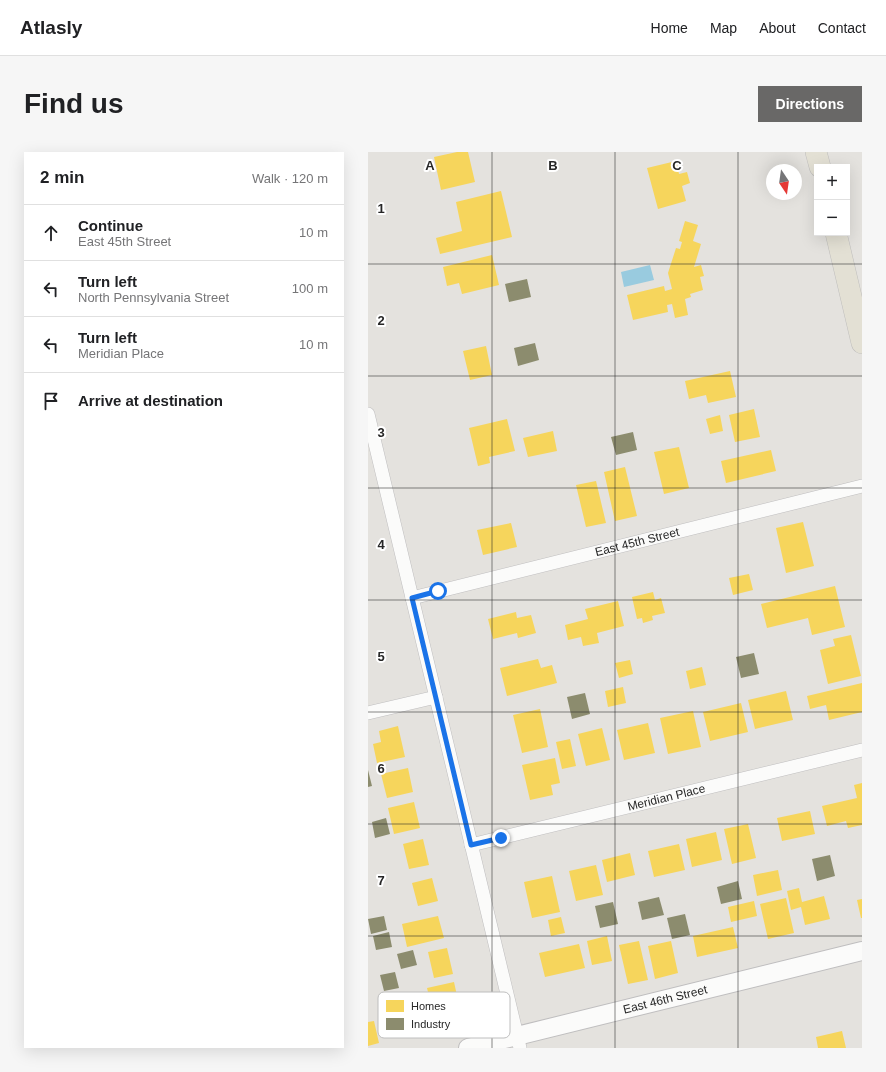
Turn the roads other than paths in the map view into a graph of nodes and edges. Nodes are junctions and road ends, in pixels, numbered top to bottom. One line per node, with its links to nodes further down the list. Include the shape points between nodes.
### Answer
1 (816, 152): 2 (main road)
2 (819, 164)
3 (837, 236): 4 (main road)
4 (862, 343)
5 (368, 414): 7 (street)
6 (862, 486): 7 (street, East 45th Street)
7 (412, 598): 8 (street)
8 (436, 696): 9 (street); 11 (street)
9 (368, 713)
10 (862, 750): 11 (street, Meridian Place)
11 (471, 845): 13 (street)
12 (862, 951): 15 (main road, East 46th Street)
13 (507, 992)
14 (510, 1005): 15 (street)
15 (519, 1042): 16 (main road, East 46th Street)
16 (468, 1048)

